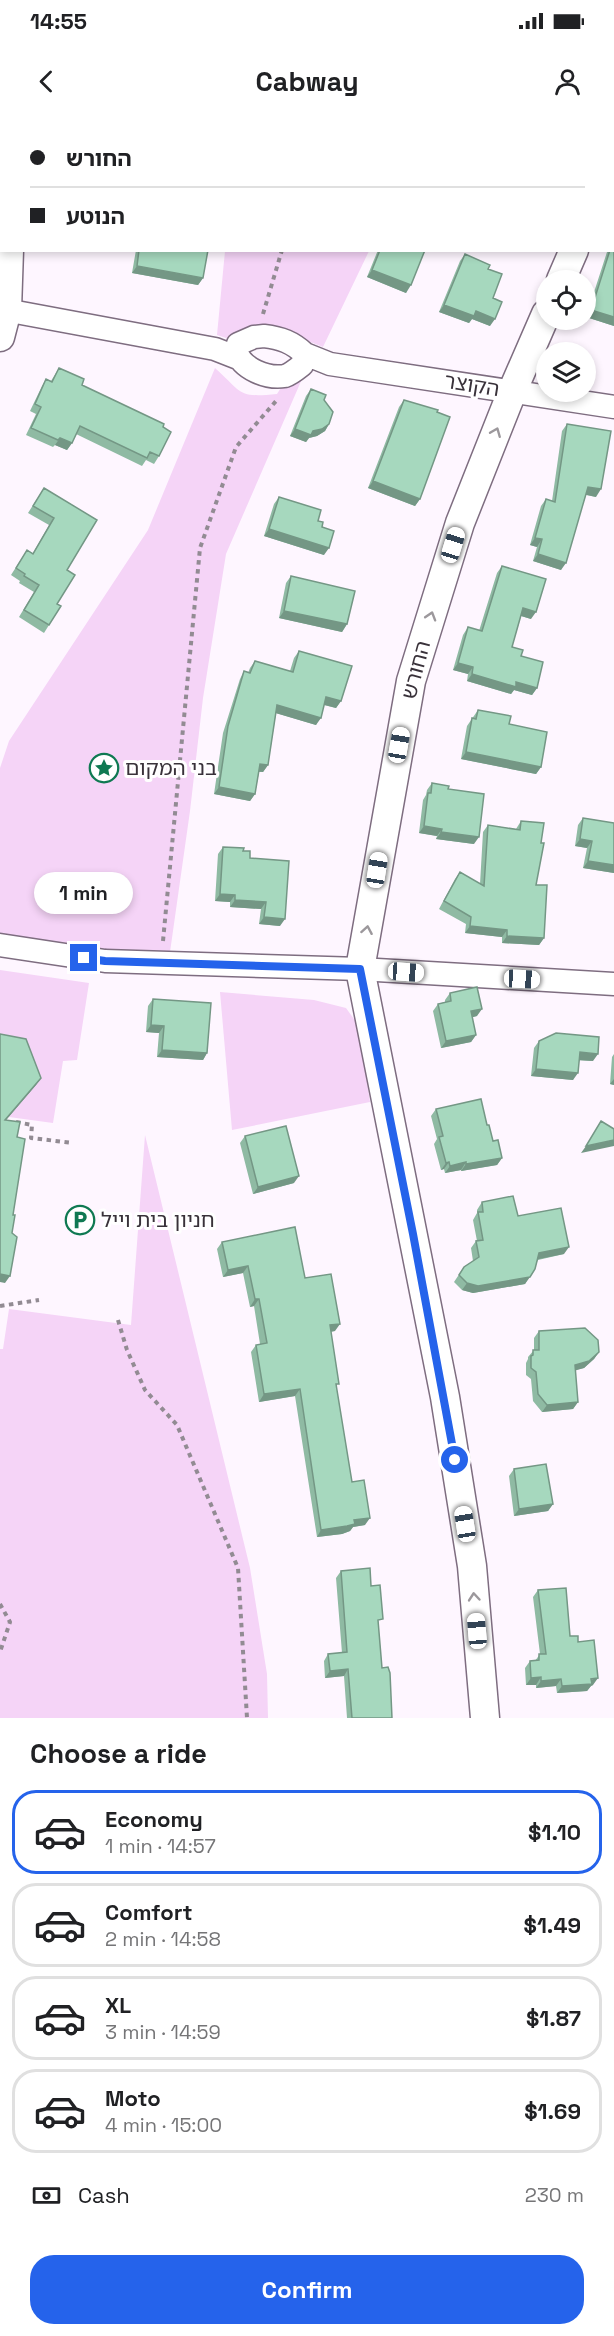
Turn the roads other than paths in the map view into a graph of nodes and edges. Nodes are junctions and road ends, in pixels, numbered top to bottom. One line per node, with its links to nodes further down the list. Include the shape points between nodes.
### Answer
1 (9, 252): 4 (street)
2 (573, 252): 3 (street)
3 (565, 270)
4 (2, 319): 6 (street, via 214,349)
5 (539, 330): 8 (street, החורש)
6 (244, 346): 7 (street, via 264,336 288,341); 7 (street, הקוצר, via 252,370 285,376)
7 (303, 360): 8 (street, הקוצר)
8 (512, 392): 9 (street, הקוצר); 11 (street, החורש, one-way to 8, via 411,681 460,523)
9 (614, 407)
10 (0, 945): 11 (street, via 105,961)
11 (360, 969): 12 (street); 13 (street, החורש, one-way to 11, via 472,1566 445,1397)
12 (614, 984)
13 (485, 1718)

